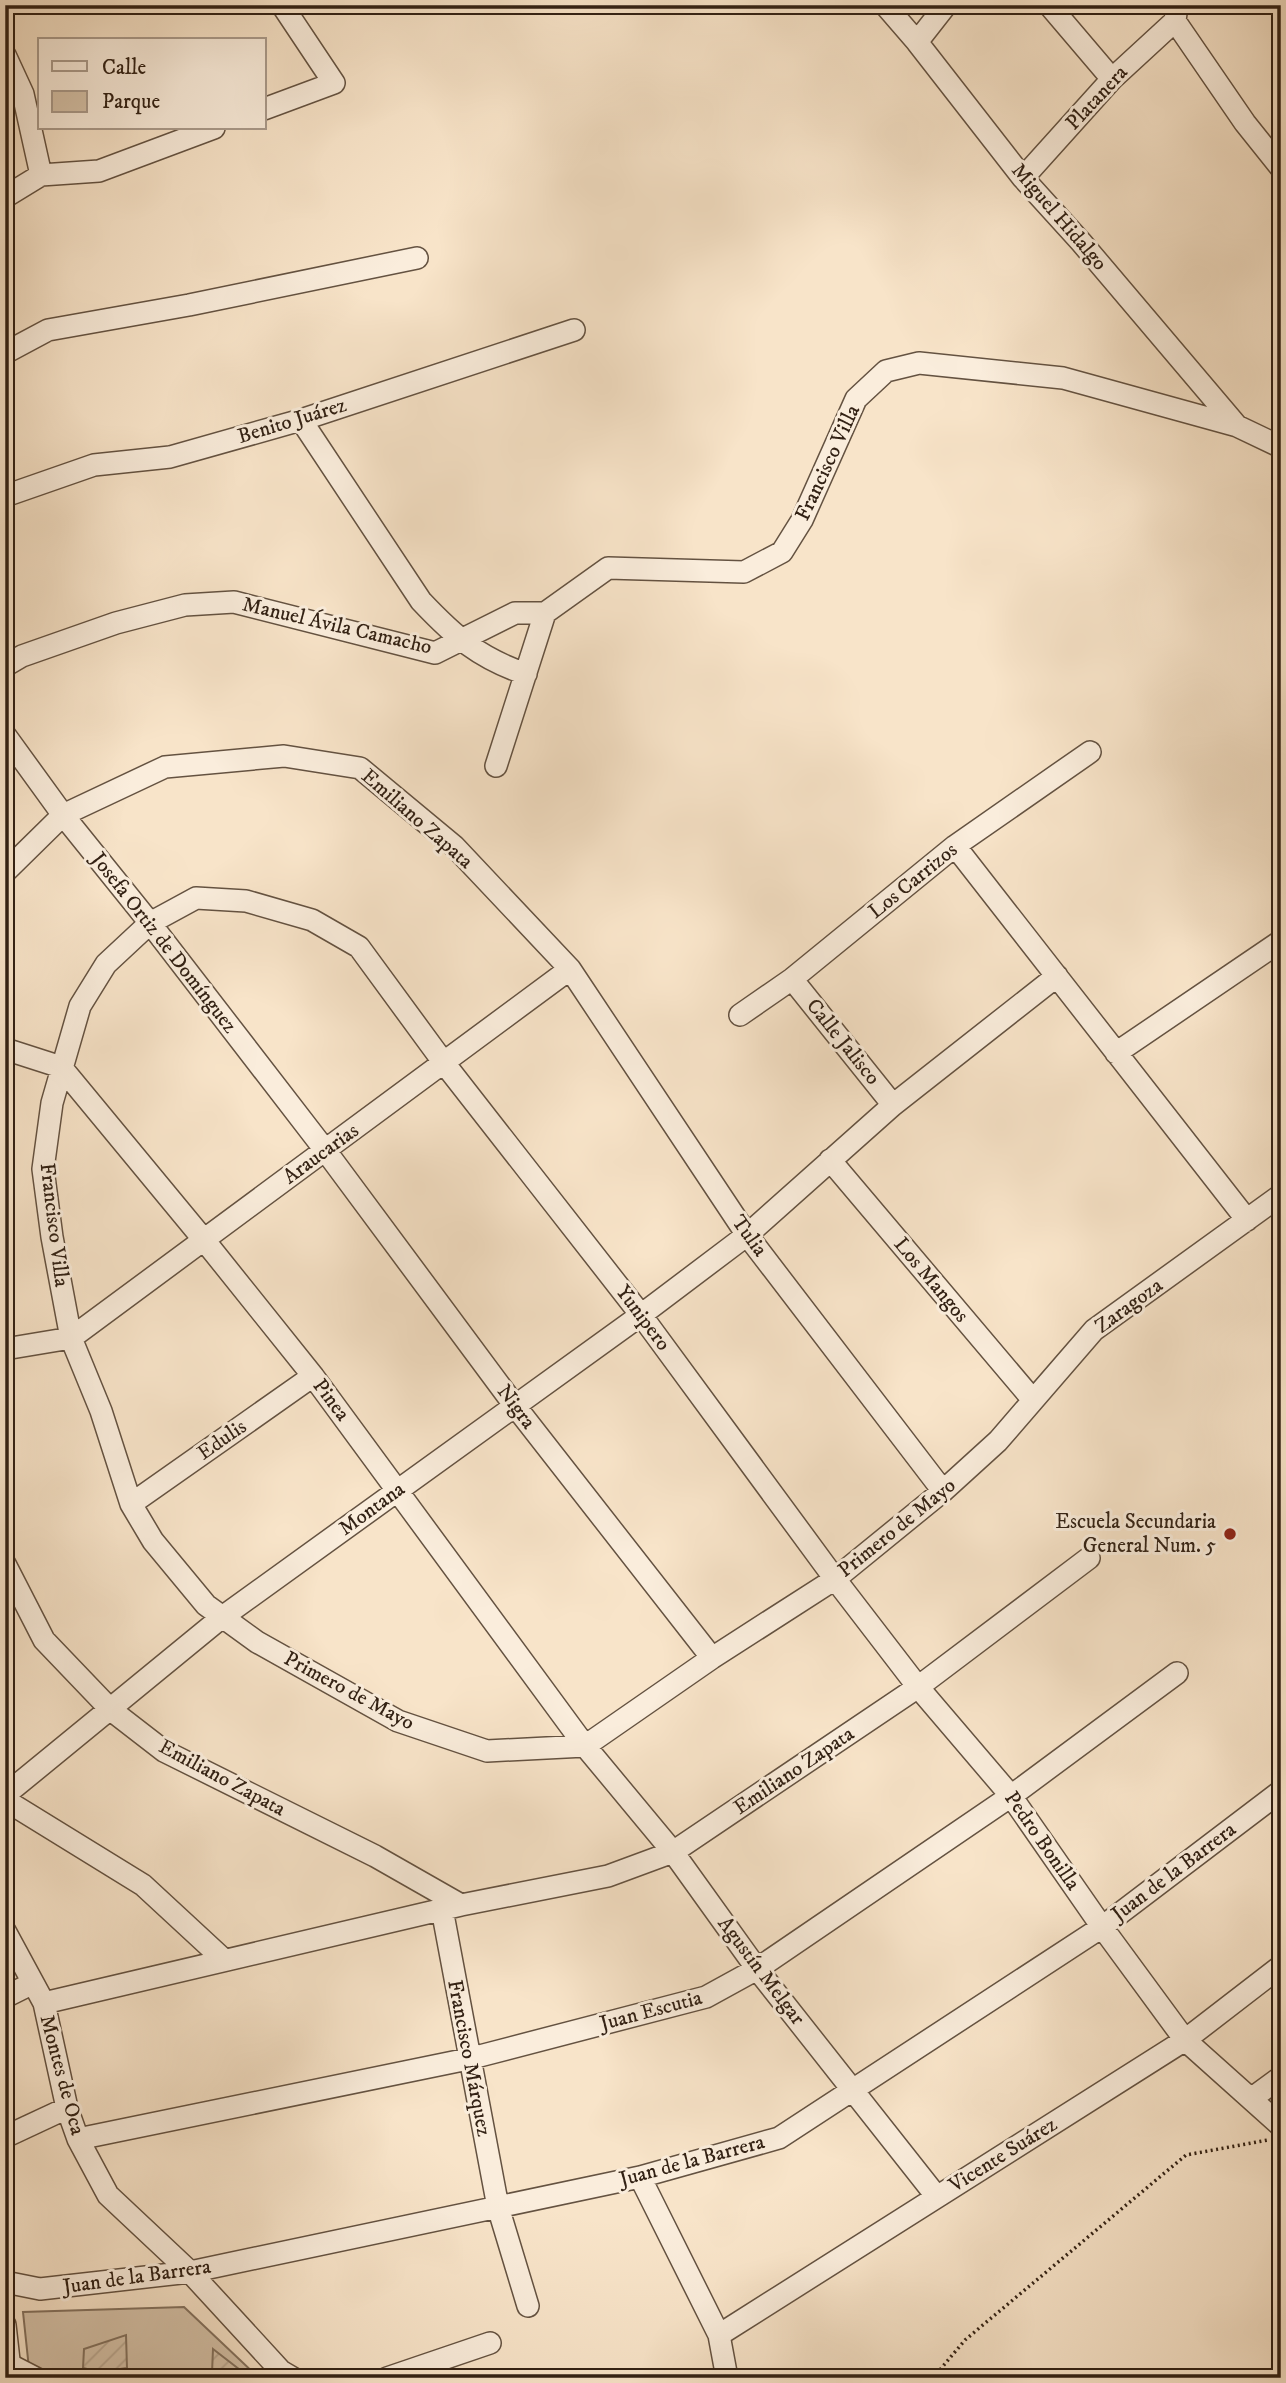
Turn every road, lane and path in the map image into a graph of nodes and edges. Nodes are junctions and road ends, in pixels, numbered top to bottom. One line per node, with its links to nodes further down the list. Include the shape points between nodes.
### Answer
1 (282, 5): 9 (street, via 334,83)
2 (885, 5): 6 (street, Miguel Hidalgo)
3 (946, 5): 6 (street)
4 (1049, 5): 8 (street)
5 (1176, 13): 8 (street, Platanera); 11 (street, via 1245,123)
6 (917, 42): 13 (street, Miguel Hidalgo)
7 (5, 55): 12 (street, via 23,94)
8 (1112, 79): 13 (street, Platanera)
9 (266, 108)
10 (209, 130): 12 (street, via 99,170)
11 (1281, 168)
12 (41, 175): 14 (street)
13 (1023, 178): 19 (street, Miguel Hidalgo)
14 (5, 198)
15 (418, 258): 17 (street, via 48,330)
16 (574, 330): 18 (street, Benito Juárez)
17 (5, 353)
18 (300, 420): 21 (street, Benito Juárez, via 170,457 93,465); 23 (street, via 421,601)
19 (1237, 426): 20 (street, Francisco Villa); 22 (street, Francisco Villa, via 1063,377 919,363 886,371 856,399 802,520 782,552 744,572 608,568)
20 (1281, 447)
21 (5, 496)
22 (545, 613): 23 (street, Manuel Ávila Camacho, via 515,613); 25 (street)
23 (462, 640): 24 (street, Manuel Ávila Camacho, via 435,653 234,602 197,604 116,623); 25 (street, via 485,658)
24 (5, 666)
25 (526, 674): 28 (street)
26 (5, 735): 29 (street, Josefa Ortiz de Domínguez)
27 (1090, 752): 30 (street, Los Carrizos)
28 (496, 766)
29 (63, 815): 31 (street, Emiliano Zapata); 32 (street, Josefa Ortiz de Domínguez); 34 (street, Emiliano Zapata, via 164,767 284,756 360,768 454,845)
30 (956, 846): 35 (street); 36 (street, Los Carrizos)
31 (5, 872)
32 (150, 923): 40 (street, Francisco Villa, via 196,898 246,901 312,920 359,947); 41 (street, Francisco Villa, via 106,964 79,1006); 43 (street, Josefa Ortiz de Domínguez)
33 (1281, 941): 39 (street)
34 (570, 969): 40 (street, Araucarias); 47 (street, Tulia)
35 (1056, 976): 39 (street); 42 (street, Montana)
36 (792, 979): 37 (street, Los Carrizos); 42 (street, Calle Jalisco)
37 (740, 1015)
38 (5, 1049): 41 (street)
39 (1116, 1053): 46 (street)
40 (444, 1063): 43 (street, Araucarias); 49 (street, Yunipero)
41 (61, 1067): 48 (street, Pinea); 50 (street, Francisco Villa, via 43,1169)
42 (893, 1105): 44 (street, Montana)
43 (326, 1150): 48 (street, Araucarias); 54 (street, Nigra)
44 (830, 1160): 47 (street, Montana); 53 (street, Los Mangos)
45 (1281, 1195): 46 (street, Zaragoza)
46 (1247, 1220): 53 (street, Zaragoza, via 1094,1330)
47 (747, 1235): 49 (street, Montana); 57 (street, Tulia)
48 (204, 1240): 50 (street, Araucarias); 52 (street, Pinea)
49 (641, 1315): 54 (street, Montana); 61 (street, Yunipero)
50 (72, 1338): 51 (street); 58 (street, Primero de Mayo)
51 (5, 1349)
52 (313, 1376): 56 (street, Pinea); 58 (street, Edulis)
53 (1032, 1400): 55 (street, Zaragoza)
54 (515, 1406): 56 (street, Montana); 63 (street, Nigra)
55 (998, 1441): 57 (street, Primero de Mayo)
56 (398, 1490): 62 (street, Montana); 67 (street, Pinea)
57 (943, 1491): 61 (street, Primero de Mayo)
58 (131, 1504): 62 (street, Primero de Mayo, via 153,1541)
59 (1089, 1558): 65 (street, Emiliano Zapata)
60 (5, 1564): 66 (street, Emiliano Zapata, via 44,1640)
61 (835, 1579): 63 (street, Primero de Mayo); 65 (street, Pedro Bonilla)
62 (221, 1618): 66 (street, Montana); 67 (street, Primero de Mayo, via 398,1721 487,1751)
63 (712, 1658): 67 (street, Primero de Mayo)
64 (1177, 1672): 69 (street, Juan Escutia)
65 (918, 1687): 69 (street, Pedro Bonilla); 71 (street, Emiliano Zapata)
66 (111, 1710): 70 (street, Montana); 72 (street, Emiliano Zapata, via 164,1751 374,1856)
67 (585, 1746): 71 (street, Agustín Melgar)
68 (1281, 1791): 73 (street, Juan de la Barrera)
69 (1011, 1796): 73 (street, Pedro Bonilla); 77 (street, Juan Escutia)
70 (5, 1797): 75 (street, via 143,1885)
71 (673, 1852): 72 (street, Emiliano Zapata, via 608,1876); 77 (street, Agustín Melgar)
72 (451, 1907): 75 (street, Emiliano Zapata); 82 (street, Francisco Márquez)
73 (1102, 1927): 81 (street, Pedro Bonilla); 84 (street, Juan de la Barrera)
74 (5, 1931): 78 (street, Montes de Oca)
75 (223, 1959): 80 (street, Emiliano Zapata)
76 (1281, 1966): 81 (street, Vicente Suárez)
77 (757, 1969): 82 (street, Juan Escutia, via 706,1997); 84 (street, Agustín Melgar)
78 (33, 1983): 79 (street); 80 (street, Montes de Oca)
79 (5, 1997)
80 (44, 2003): 86 (street, Montes de Oca)
81 (1185, 2040): 85 (street, Pedro Bonilla); 92 (street, Vicente Suárez)
82 (468, 2059): 90 (street, Juan Escutia); 93 (street, Francisco Márquez)
83 (1281, 2077): 85 (street)
84 (853, 2088): 91 (street, Juan de la Barrera, via 779,2138); 92 (street, Agustín Melgar)
85 (1251, 2099): 87 (street, Pedro Bonilla)
86 (67, 2108): 88 (street); 90 (street, Montes de Oca)
87 (1281, 2126)
88 (5, 2137)
89 (1281, 2138): 105 (path, via 1186,2155 965,2340)
90 (78, 2139): 94 (street, Montes de Oca, via 108,2195)
91 (640, 2177): 93 (street, Juan de la Barrera); 98 (street)
92 (937, 2197): 98 (street, Vicente Suárez)
93 (498, 2207): 94 (street, Juan de la Barrera); 96 (street, Francisco Márquez)
94 (190, 2272): 95 (street, Juan de la Barrera, via 40,2289); 102 (street, Montes de Oca)
95 (5, 2282)
96 (527, 2306)
97 (5, 2325): 100 (street)
98 (719, 2335): 104 (street)
99 (490, 2343): 103 (street)
100 (11, 2370): 101 (street)
101 (41, 2378)
102 (292, 2378)
103 (387, 2378)
104 (727, 2378)
105 (933, 2378)

